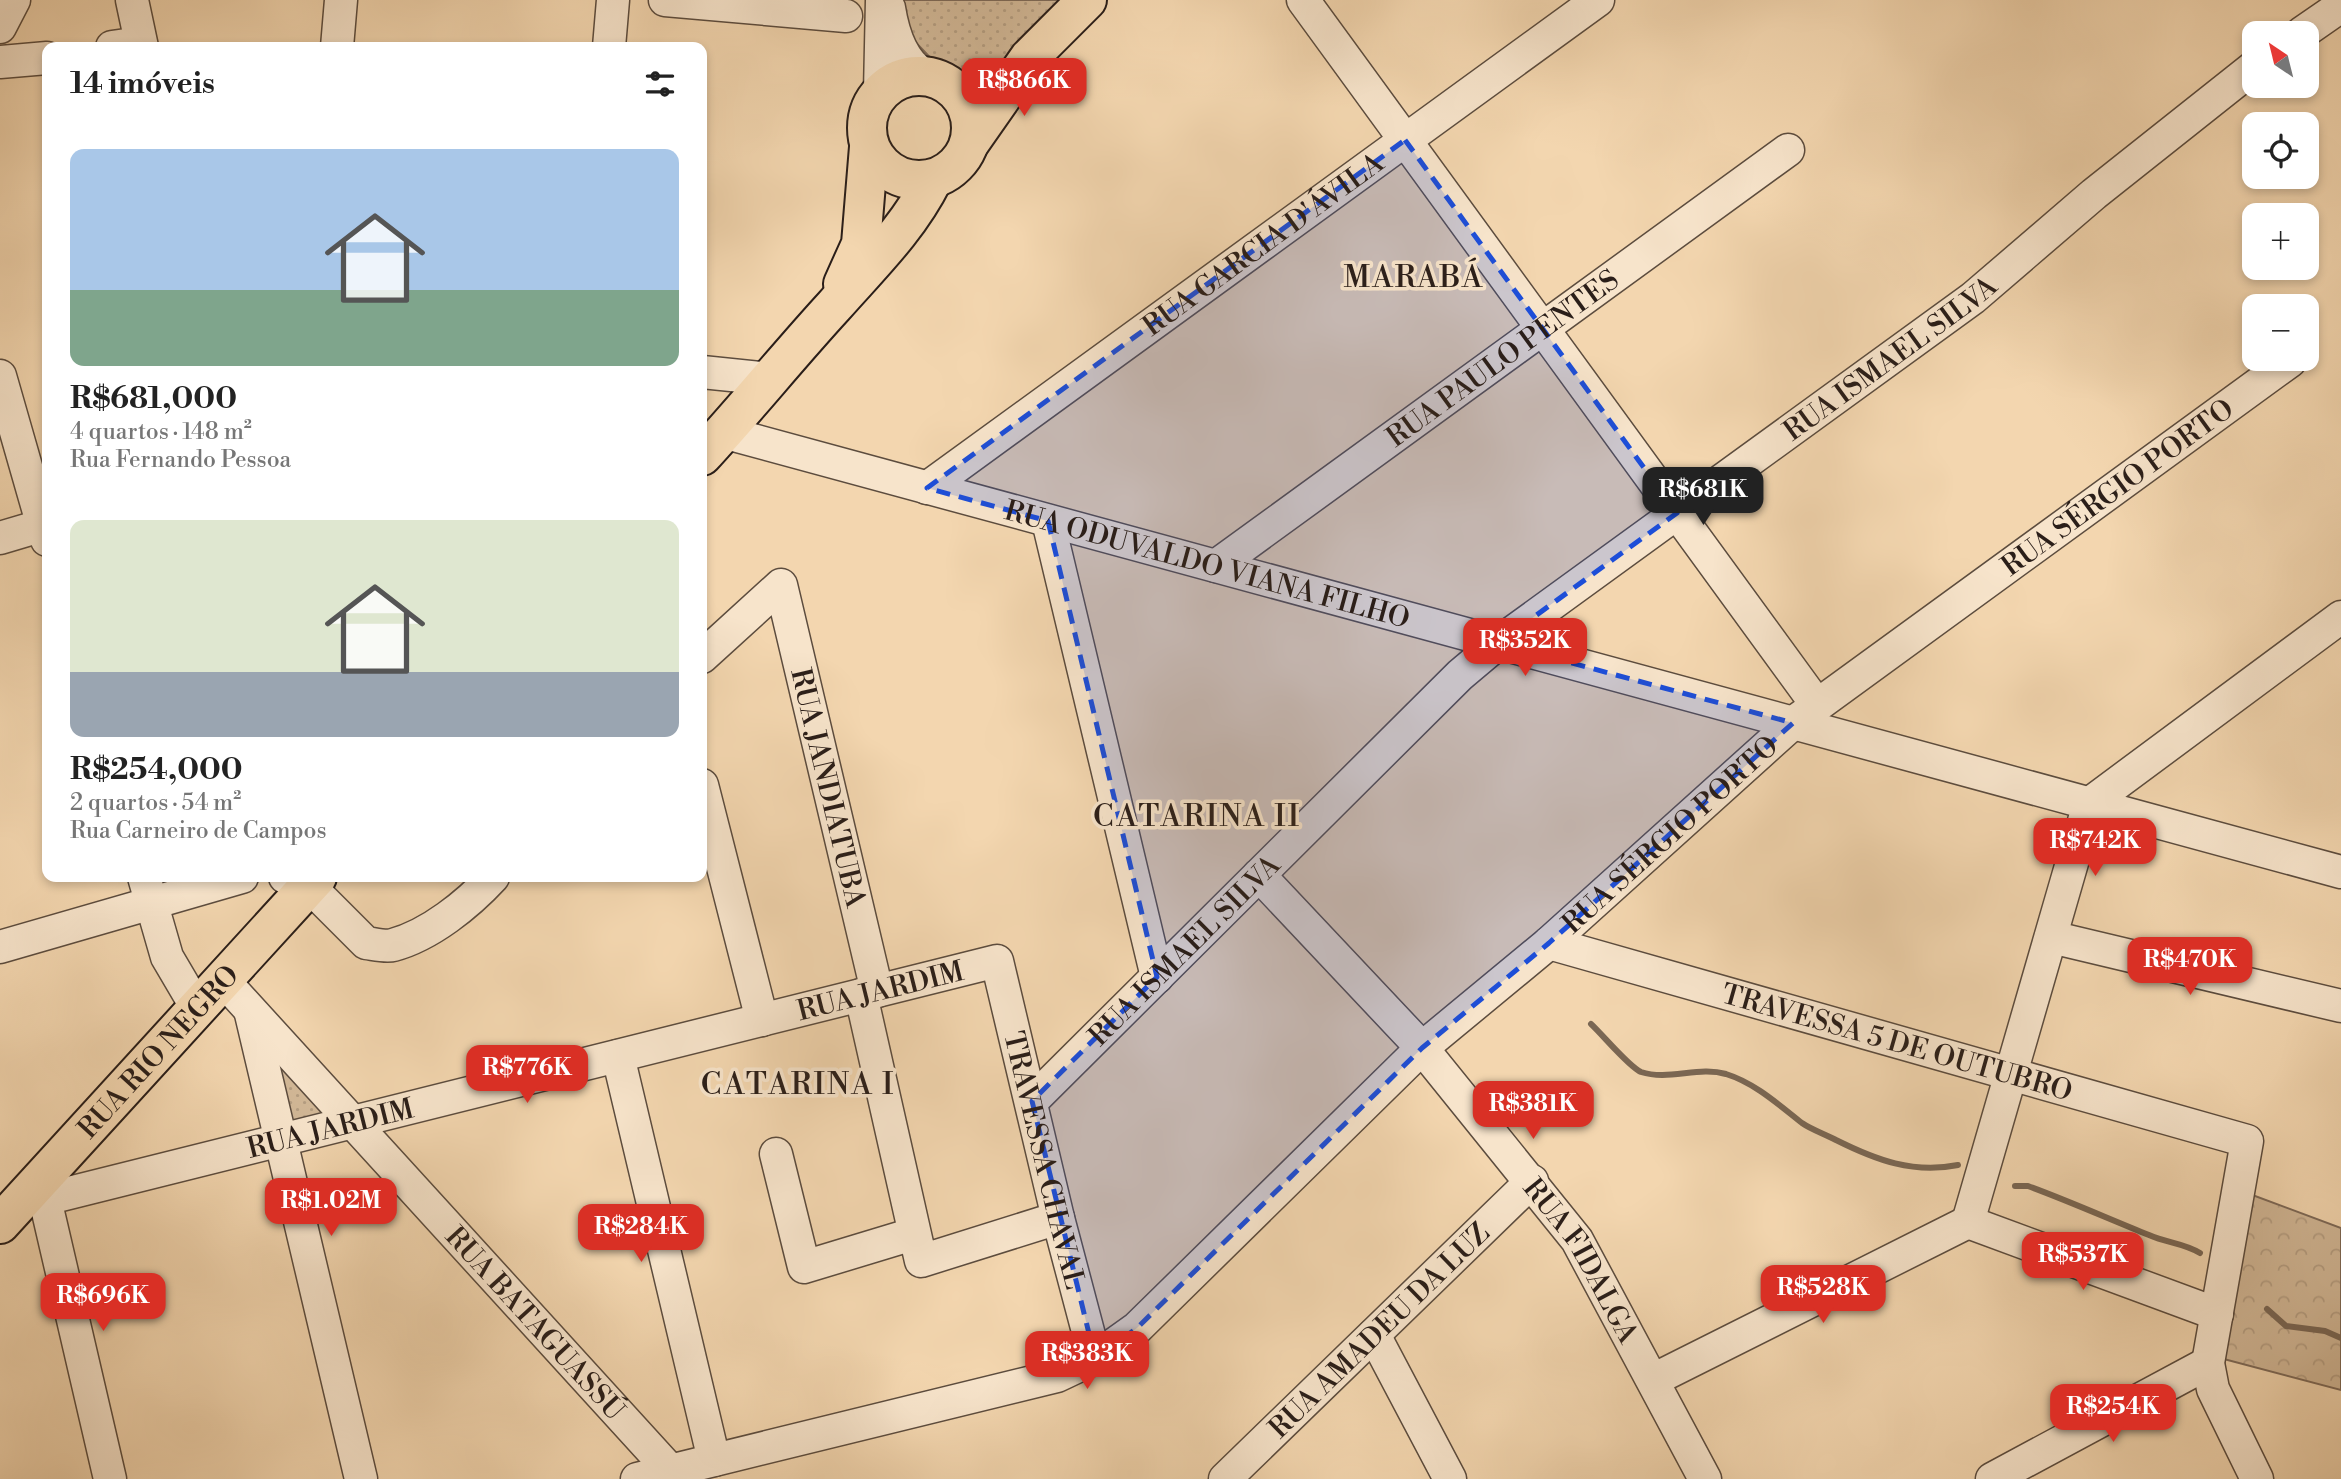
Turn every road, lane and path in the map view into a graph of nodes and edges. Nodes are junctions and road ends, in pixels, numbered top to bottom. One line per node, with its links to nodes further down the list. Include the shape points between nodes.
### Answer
1 (15, 0): 14 (street)
2 (132, 0): 15 (street)
3 (341, 0): 16 (street)
4 (613, 0): 17 (street)
5 (665, 0): 12 (street)
6 (882, 0): 23 (street)
7 (887, 0): 22 (street, via 894,36 916,70)
8 (1087, 0): 19 (main road)
9 (1303, 0): 24 (street)
10 (1598, 0): 24 (street, RUA GARCIA D'ÁVILA)
11 (2341, 6): 13 (street)
12 (846, 16)
13 (2319, 21)
14 (0, 27)
15 (131, 42)
16 (337, 42)
17 (609, 42)
18 (42, 58): 20 (street)
19 (1029, 58): 22 (main road, via 970,86); 25 (main road)
20 (0, 62)
21 (2242, 77): 37 (street, RUA ISMAEL SILVA, via 1973,298)
22 (936, 79): 23 (main road, via 900,78); 25 (main road, via 969,109)
23 (880, 92): 26 (main road, via 867,118)
24 (1405, 140): 30 (street); 36 (street, RUA GARCIA D'ÁVILA)
25 (970, 144): 28 (main road, via 956,166)
26 (869, 147): 28 (main road, via 884,168 907,180); 29 (main road, via 861,244)
27 (1788, 150): 30 (street, RUA PAULO PENTES)
28 (933, 179): 29 (main road, via 892,245)
29 (834, 305): 34 (main road)
30 (1543, 328): 37 (street); 42 (street, RUA PAULO PENTES)
31 (2276, 371): 46 (street, RUA SÉRGIO PORTO)
32 (707, 373): 34 (street)
33 (0, 376): 38 (street)
34 (770, 379): 35 (main road)
35 (713, 444): 36 (street, RUA ODUVALDO VIANA FILHO)
36 (927, 488): 39 (street, RUA ODUVALDO VIANA FILHO)
37 (1677, 513): 44 (street, RUA ISMAEL SILVA); 46 (street)
38 (42, 517)
39 (1048, 521): 42 (street, RUA ODUVALDO VIANA FILHO); 60 (street)
40 (42, 531): 41 (street)
41 (0, 538)
42 (1216, 566): 44 (street, RUA ODUVALDO VIANA FILHO)
43 (2341, 617): 47 (street)
44 (1498, 643): 46 (street, RUA ODUVALDO VIANA FILHO); 50 (street, RUA ISMAEL SILVA, via 1460,675)
45 (707, 652): 62 (street, RUA JANDIATUBA, via 781,585)
46 (1805, 714): 47 (street, RUA ODUVALDO VIANA FILHO); 57 (street, RUA SÉRGIO PORTO)
47 (2089, 804): 49 (street, RUA ODUVALDO VIANA FILHO); 56 (street)
48 (707, 805): 66 (street)
49 (2341, 872)
50 (1259, 875): 60 (street, RUA ISMAEL SILVA); 67 (street, RUA FIDALGA)
51 (206, 882): 55 (street)
52 (302, 882): 61 (main road, RUA RIO NEGRO)
53 (306, 882): 54 (street, via 366,943 392,945 448,918)
54 (488, 882)
55 (148, 890): 58 (street); 64 (street, via 167,957)
56 (2051, 937): 63 (street); 69 (street)
57 (1549, 943): 67 (street, RUA SÉRGIO PORTO); 69 (street, TRAVESSA 5 DE OUTUBRO)
58 (0, 947)
59 (997, 961): 62 (street, RUA JARDIM); 70 (street, TRAVESSA CHAVAL)
60 (1157, 977): 70 (street, RUA ISMAEL SILVA)
61 (223, 980): 64 (main road, RUA RIO NEGRO); 65 (street, RUA BATAGUASSÚ)
62 (869, 993): 66 (street, RUA JARDIM); 79 (street, RUA JANDIATUBA)
63 (2341, 1006)
64 (197, 1008): 75 (main road, RUA RIO NEGRO)
65 (250, 1010): 71 (street, RUA BATAGUASSÚ); 72 (street)
66 (762, 1020): 68 (street, RUA JARDIM)
67 (1422, 1048): 74 (street, RUA FIDALGA); 82 (street, RUA SÉRGIO PORTO, via 1137,1328)
68 (618, 1056): 71 (street, RUA JARDIM); 85 (street)
69 (2012, 1073): 77 (street); 80 (street, TRAVESSA 5 DE OUTUBRO, via 2247,1141)
70 (1032, 1101): 76 (street, TRAVESSA CHAVAL)
71 (352, 1122): 72 (street, RUA JARDIM); 86 (street, RUA BATAGUASSÚ)
72 (281, 1140): 75 (street, RUA JARDIM); 88 (street)
73 (776, 1154): 79 (street, via 804,1267)
74 (1532, 1181): 81 (street, RUA AMADEU DA LUZ); 84 (street, RUA FIDALGA, via 1577,1240)
75 (39, 1193): 78 (main road, RUA RIO NEGRO); 87 (street)
76 (1058, 1218): 79 (street); 82 (street, TRAVESSA CHAVAL)
77 (1968, 1222): 80 (street); 84 (street)
78 (0, 1224)
79 (917, 1248)
80 (2217, 1314): 83 (street)
81 (1374, 1335): 90 (street, RUA AMADEU DA LUZ); 91 (street)
82 (1095, 1358): 85 (street, RUA SÉRGIO PORTO, via 1057,1376)
83 (2208, 1363): 93 (street); 94 (street, via 2213,1389)
84 (1653, 1380): 92 (street, RUA FIDALGA)
85 (714, 1460): 86 (street, RUA SÉRGIO PORTO)
86 (675, 1475): 89 (street, RUA SÉRGIO PORTO)
87 (110, 1479)
88 (361, 1479)
89 (636, 1479)
90 (1225, 1479)
91 (1450, 1479)
92 (1706, 1479)
93 (1992, 1479)
94 (2257, 1479)

